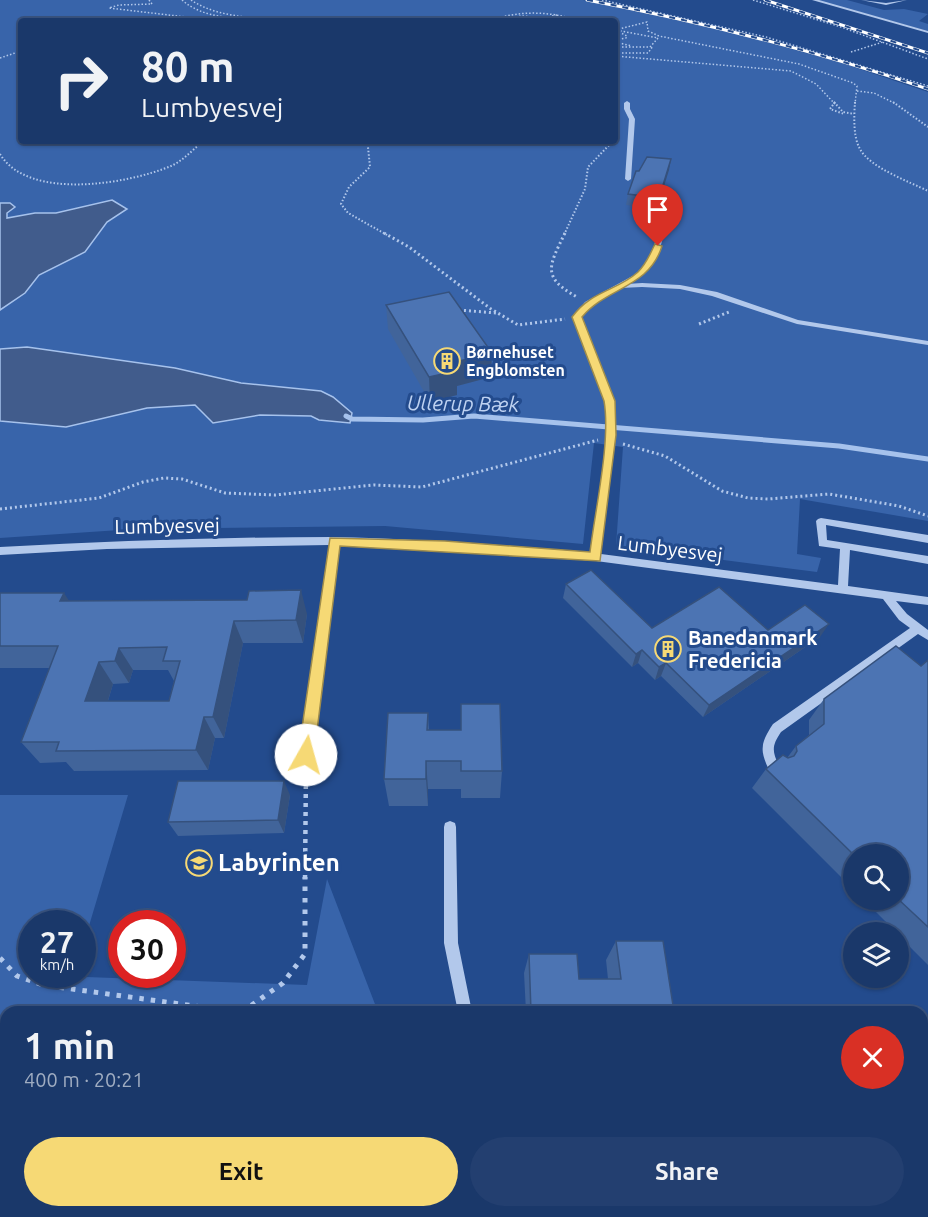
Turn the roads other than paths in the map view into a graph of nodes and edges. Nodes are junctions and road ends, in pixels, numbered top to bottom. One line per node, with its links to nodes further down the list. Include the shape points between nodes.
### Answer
1 (814, 0): 4 (street)
2 (863, 0): 3 (street, via 886,4)
3 (905, 0)
4 (928, 32)
5 (627, 103): 6 (street, via 632,118)
6 (628, 179)
7 (665, 214): 8 (street, via 654,258 640,274)
8 (618, 288): 9 (street, via 680,287 714,294 797,322); 14 (street, via 588,304 577,317 611,412)
9 (928, 343)
10 (928, 539): 12 (street, via 821,521 822,543)
11 (334, 541): 13 (street, Lumbyesvej); 14 (street, Lumbyesvej); 21 (street)
12 (845, 546): 15 (street); 16 (street)
13 (0, 551)
14 (596, 557): 16 (street, Lumbyesvej)
15 (928, 560)
16 (843, 589): 17 (street, Lumbyesvej)
17 (885, 594): 18 (street, Lumbyesvej); 19 (street, via 903,617)
18 (928, 601)
19 (918, 628): 20 (street); 22 (street, via 777,728 767,743 767,756)
20 (928, 636)
21 (306, 755)
22 (775, 770)
23 (450, 827): 24 (street, via 451,943)
24 (464, 1006)

